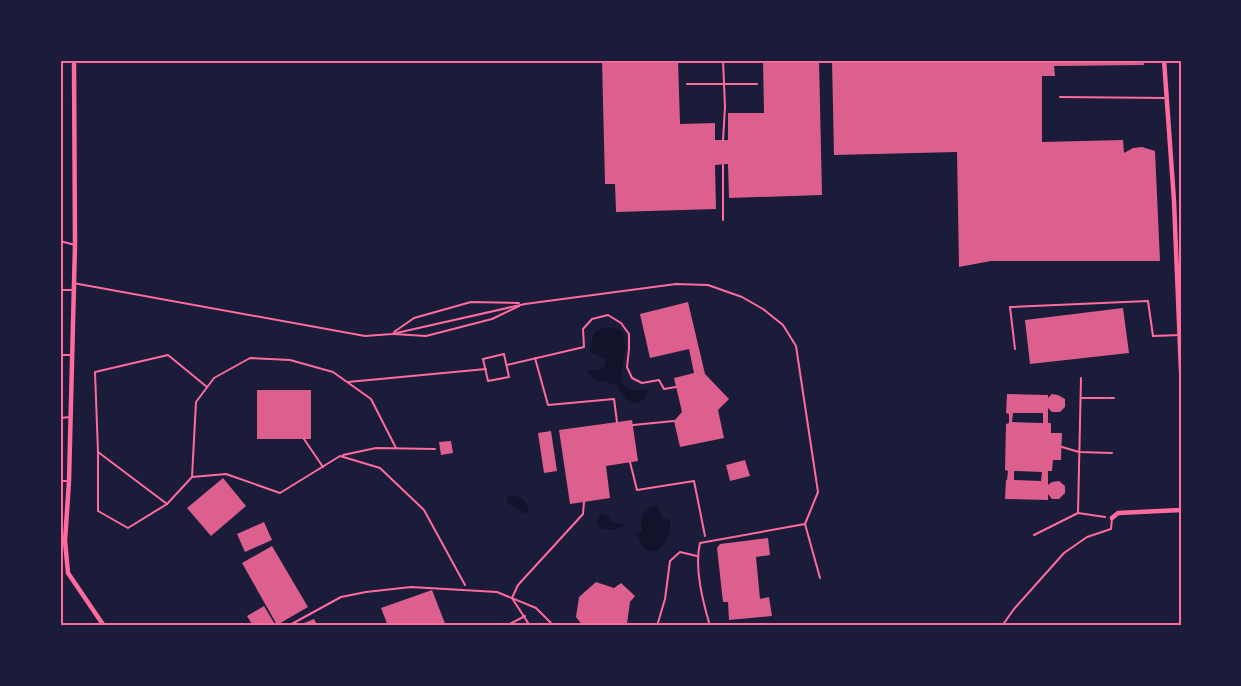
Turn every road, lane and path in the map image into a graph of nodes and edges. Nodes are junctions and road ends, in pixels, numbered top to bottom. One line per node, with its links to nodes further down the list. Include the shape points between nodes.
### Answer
1 (74, 60): 13 (street)
2 (723, 60): 5 (lane)
3 (1164, 60): 8 (street)
4 (687, 84): 5 (lane)
5 (723, 84): 6 (lane); 9 (lane)
6 (757, 84)
7 (1060, 98): 8 (lane)
8 (1166, 98): 19 (street)
9 (723, 140)
10 (723, 165): 11 (lane)
11 (723, 220)
12 (60, 241): 13 (lane)
13 (75, 246): 14 (street)
14 (73, 283): 16 (street); 18 (lane, via 365,336)
15 (60, 290): 16 (lane)
16 (73, 290): 22 (street)
17 (525, 304): 18 (lane); 18 (lane, via 492,319 426,336); 18 (lane, via 471,302 414,318); 56 (lane, via 676,284 708,285 764,309 783,325 796,346 818,492)
18 (392, 334)
19 (1180, 334): 20 (lane, via 1153,336 1148,301 1011,307); 26 (street)
20 (1015, 349)
21 (60, 355): 22 (lane)
22 (72, 355): 34 (street)
23 (535, 358): 24 (path); 30 (path, via 584,347 583,329 592,319 608,315 629,334 627,367 632,378 642,383 659,380 664,389); 36 (path, via 548,405 614,399)
24 (507, 364): 25 (path, via 504,354 483,359); 25 (path, via 509,377 488,381)
25 (486, 369): 28 (path)
26 (1181, 371)
27 (1081, 378): 31 (path)
28 (347, 382): 29 (path, via 333,372 290,360 250,358 214,378); 40 (path, via 371,399)
29 (207, 387): 42 (path, via 168,355 95,372); 48 (path, via 196,402)
30 (676, 387)
31 (1081, 398): 32 (path); 43 (path)
32 (1114, 398)
33 (60, 417): 34 (lane)
34 (71, 417): 50 (street)
35 (674, 421): 37 (path)
36 (617, 422)
37 (633, 425)
38 (304, 439): 47 (path)
39 (1062, 447): 43 (path)
40 (396, 448): 41 (path); 45 (path)
41 (435, 449)
42 (98, 452): 52 (path); 52 (path, via 98,511 128,528)
43 (1079, 452): 44 (path); 54 (path)
44 (1112, 453)
45 (340, 456): 47 (path); 62 (path, via 380,468 424,510)
46 (630, 462): 59 (path, via 636,490 694,481)
47 (323, 467): 48 (path, via 280,493 226,474)
48 (192, 477): 52 (path)
49 (60, 481): 50 (lane)
50 (69, 481): 58 (street)
51 (584, 502): 63 (lane, via 583,514 518,585)
52 (167, 504)
53 (1181, 510): 55 (street, via 1118,513)
54 (1078, 513): 55 (path); 57 (path)
55 (1112, 518): 72 (lane, via 1111,529 1087,537 1064,553)
56 (805, 524): 59 (lane); 61 (lane)
57 (1034, 535)
58 (62, 541): 65 (street, via 68,573)
59 (706, 542): 60 (lane, via 700,543)
60 (697, 555): 70 (lane, via 680,552 670,561 666,599); 71 (lane)
61 (820, 578)
62 (468, 590): 63 (lane, via 497,592); 66 (lane, via 411,587 366,592 341,597)
63 (512, 598): 64 (lane); 69 (lane, via 536,608)
64 (525, 616): 67 (lane); 68 (lane)
65 (104, 626)
66 (288, 626)
67 (506, 626)
68 (530, 626)
69 (554, 626)
70 (657, 626)
71 (710, 626)
72 (1002, 626)

